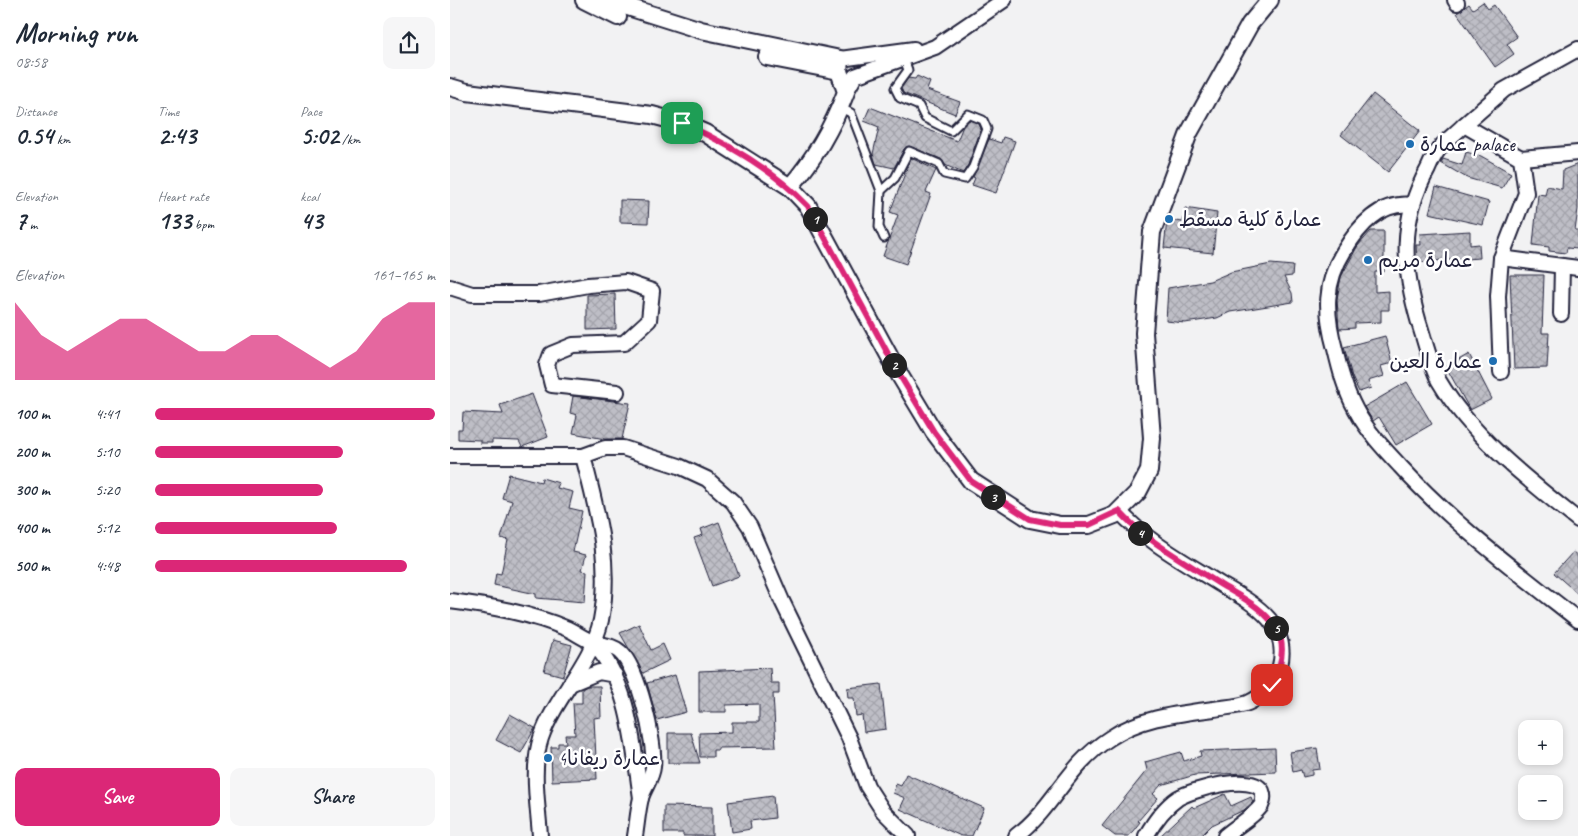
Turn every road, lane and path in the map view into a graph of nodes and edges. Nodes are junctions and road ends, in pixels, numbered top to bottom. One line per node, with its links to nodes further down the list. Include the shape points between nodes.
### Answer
1 (584, 0): 8 (street, via 616,16 698,41)
2 (606, 0): 8 (street, via 701,30)
3 (1004, 0): 5 (street)
4 (1270, 0): 27 (street, via 1250,24 1189,133 1152,232 1144,333 1152,438 1150,463 1138,492)
5 (935, 47): 7 (street); 8 (street)
6 (1578, 49): 11 (street, via 1504,90)
7 (904, 59): 10 (street, via 855,76); 15 (lane, via 908,70 895,88 900,98 919,106 925,118 951,131 968,114 983,120 987,129 974,167 966,179 944,174 938,164 909,151 895,178)
8 (840, 65): 10 (street)
9 (450, 87): 14 (street, via 682,123 705,133)
10 (843, 100): 14 (street, via 823,145); 15 (lane)
11 (1464, 125): 13 (street); 16 (street, via 1438,149 1415,191)
12 (1578, 153): 13 (street)
13 (1521, 158): 18 (street, via 1526,193)
14 (790, 187): 27 (street, via 808,206 934,432 971,481 1030,519 1060,525 1089,525)
15 (881, 191): 17 (lane, via 879,227)
16 (1412, 205): 28 (street, via 1406,248 1408,279 1425,343 1439,380 1466,418 1500,454); 30 (street, via 1392,205 1366,222 1335,265 1327,290 1327,313 1345,386 1356,411 1377,442 1418,486 1492,553)
17 (884, 238)
18 (1501, 258): 19 (street); 23 (street, via 1498,296)
19 (1562, 266): 20 (street); 22 (street)
20 (1578, 268)
21 (450, 287): 24 (street, via 472,294 538,294 626,282 652,291 649,320 624,343 574,345 551,354 547,366 552,385)
22 (1561, 314)
23 (1502, 372)
24 (617, 392)
25 (450, 456): 26 (street)
26 (583, 456): 31 (street, via 605,548 605,592 600,622); 37 (street, via 605,448 623,448 707,479 733,502 750,526 782,601 849,738 867,786 883,811)
27 (1119, 511): 38 (street, via 1146,537 1249,602 1268,618 1278,631 1281,644 1278,673 1263,695 1246,704 1140,722 1110,738 1086,756 1040,814)
28 (1578, 520)
29 (450, 601): 31 (street, via 493,607 546,621)
30 (1578, 620)
31 (592, 642): 32 (street, via 608,658); 33 (street); 34 (street, via 618,650 625,657 645,711 653,749 653,768)
32 (615, 675): 33 (street, via 599,672); 34 (street, via 630,728)
33 (570, 684): 35 (street, via 541,738 537,764)
34 (641, 798): 36 (street)
35 (540, 836)
36 (635, 836)
37 (908, 836)
38 (1016, 836)
39 (1146, 836): 40 (street, via 1179,797 1236,782 1262,790 1262,805)
40 (1226, 836)

